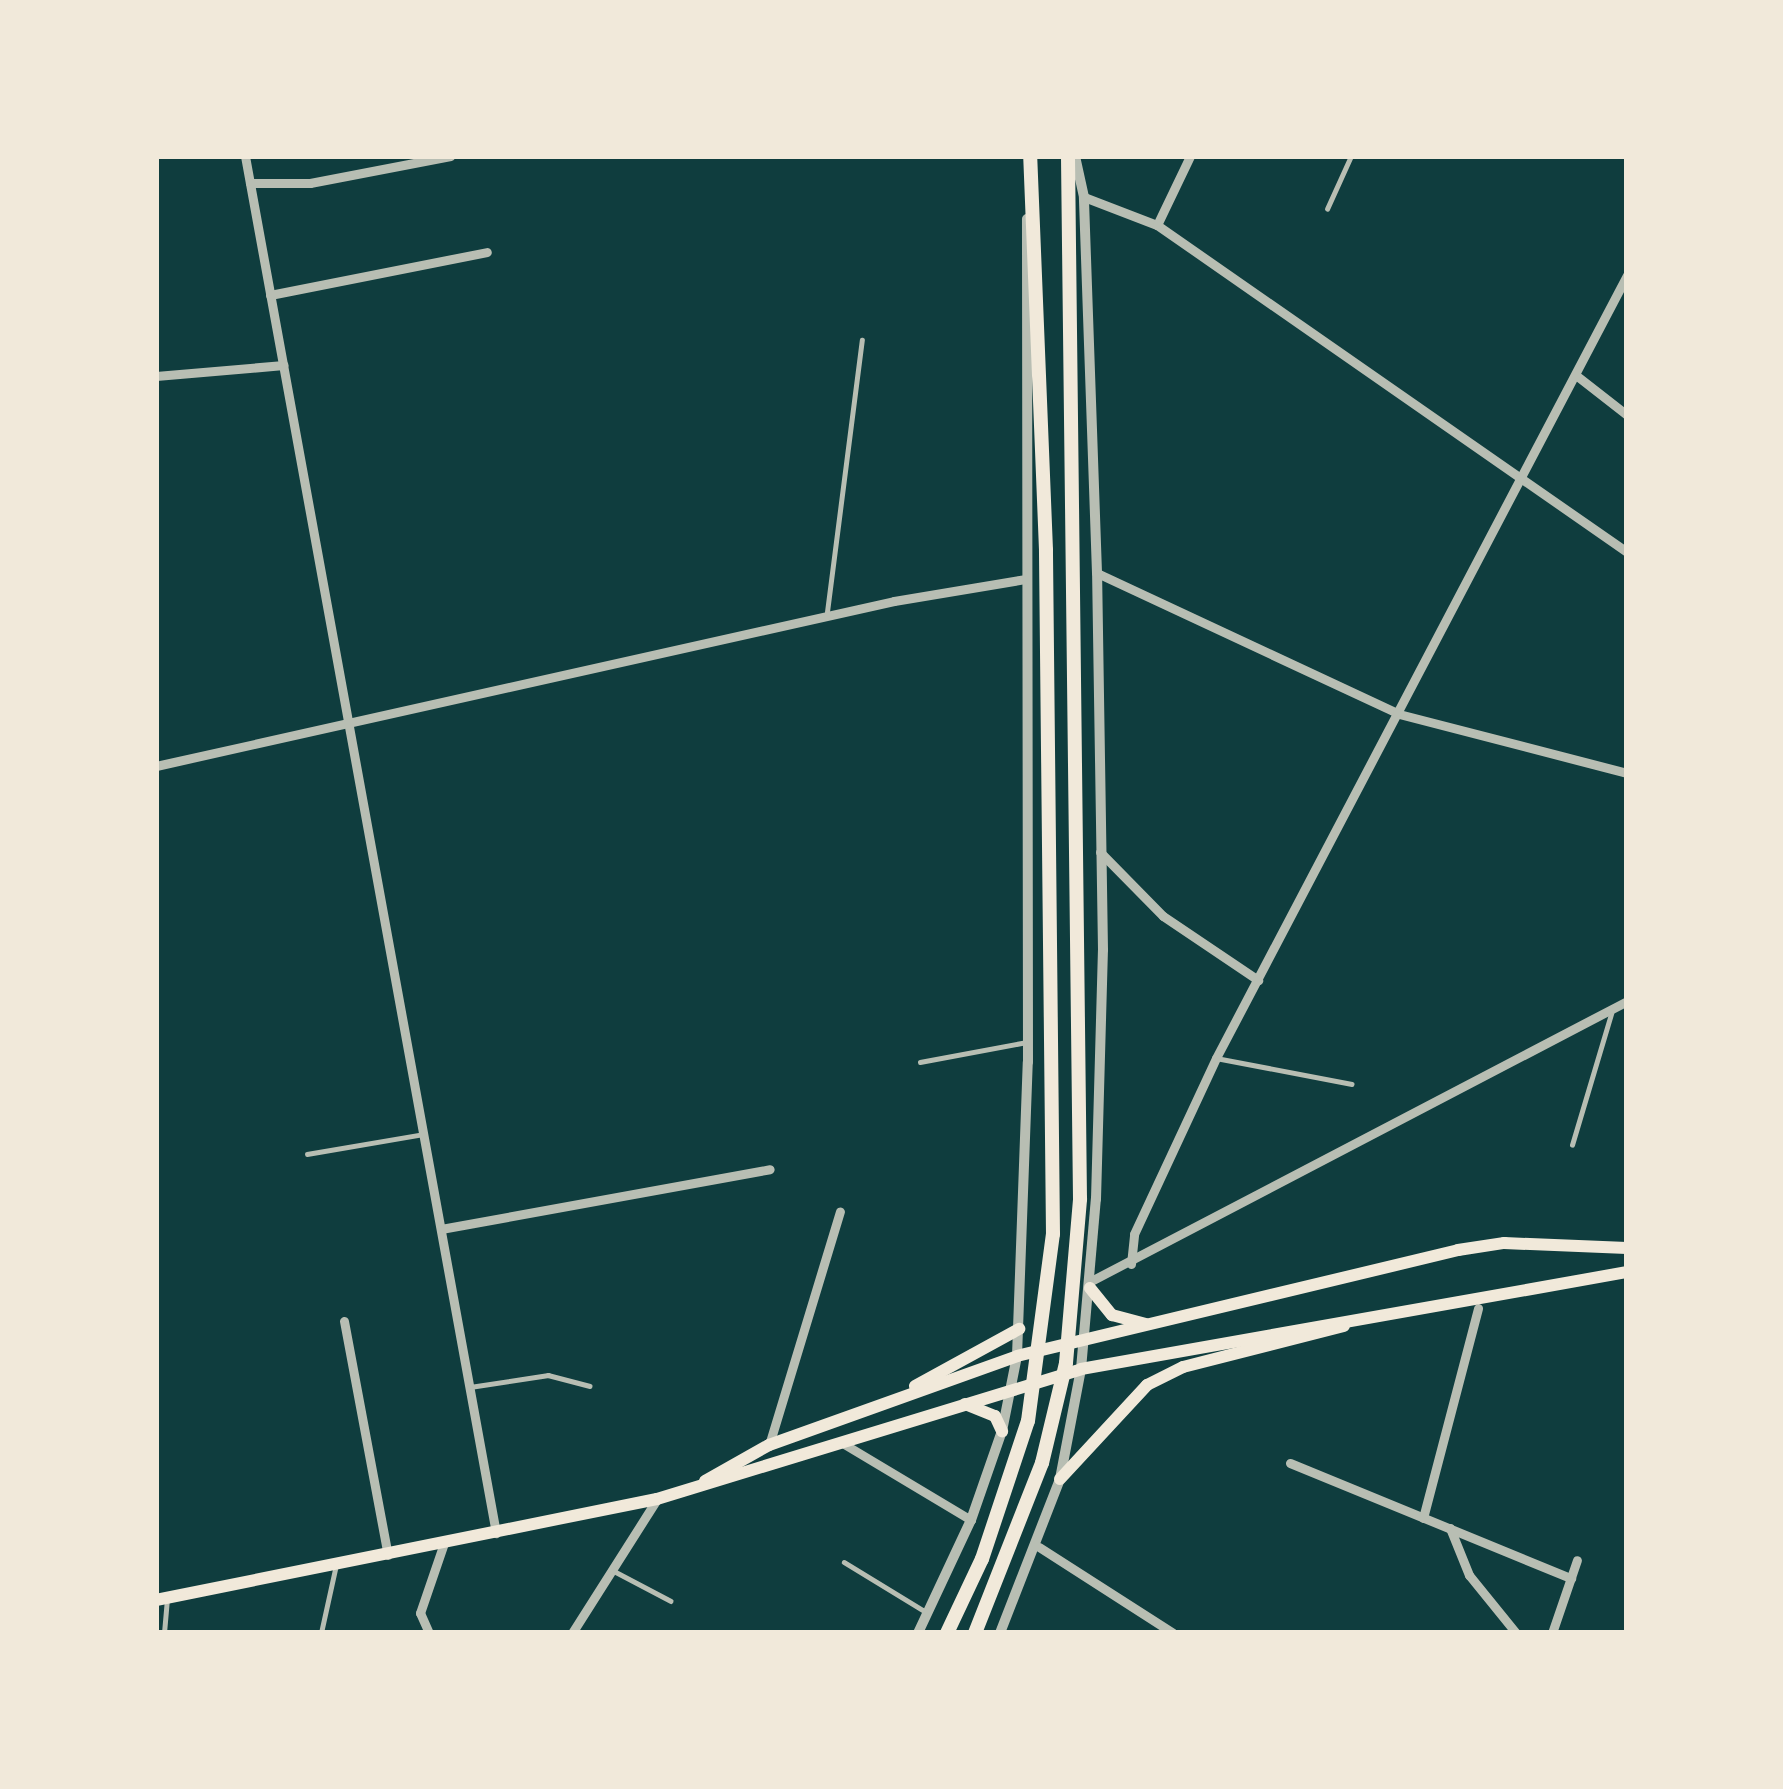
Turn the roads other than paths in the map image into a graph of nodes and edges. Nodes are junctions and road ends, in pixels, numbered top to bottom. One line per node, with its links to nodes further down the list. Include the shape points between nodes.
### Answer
1 (245, 156): 7 (street)
2 (450, 156): 7 (street, via 310,183)
3 (1030, 156): 22 (street); 86 (main road, via 1053,1234 1028,1421 990,1540)
4 (1071, 156): 8 (street); 87 (main road, via 1075,1276 1042,1463)
5 (1190, 156): 10 (street)
6 (1351, 156): 9 (lane)
7 (250, 183): 13 (street)
8 (1084, 197): 10 (street); 21 (street)
9 (1327, 209)
10 (1157, 225): 19 (street)
11 (487, 252): 13 (street)
12 (1627, 275): 17 (street)
13 (271, 296): 15 (street)
14 (862, 340): 23 (lane)
15 (284, 365): 16 (street); 25 (street)
16 (156, 376)
17 (1577, 376): 18 (street); 19 (street)
18 (1627, 415)
19 (1526, 477): 20 (street); 24 (street)
20 (1627, 552)
21 (1097, 573): 24 (street); 28 (street)
22 (1027, 579): 23 (street); 32 (street)
23 (826, 618): 25 (street)
24 (1399, 714): 27 (street); 29 (street)
25 (350, 722): 26 (street); 36 (street)
26 (156, 766)
27 (1627, 773)
28 (1100, 853): 29 (street, via 1163,916); 45 (street)
29 (1258, 980): 33 (street)
30 (1627, 1001): 31 (street)
31 (1612, 1009): 37 (lane); 43 (street)
32 (1028, 1042): 34 (lane); 50 (street)
33 (1216, 1058): 35 (lane); 43 (street, via 1134,1234)
34 (920, 1062)
35 (1352, 1084)
36 (424, 1134): 38 (lane); 41 (street)
37 (1572, 1145)
38 (308, 1154)
39 (770, 1169): 41 (street)
40 (840, 1212): 60 (street)
41 (441, 1229): 56 (street)
42 (1627, 1248): 49 (main road, via 1504,1243 1458,1250)
43 (1131, 1264): 45 (street)
44 (1627, 1272): 47 (main road)
45 (1091, 1285): 49 (main road, via 1112,1315); 51 (street)
46 (1478, 1308): 66 (street)
47 (1402, 1310): 53 (main road); 63 (main road, via 1165,1376 1125,1405)
48 (344, 1321): 72 (street)
49 (1159, 1324): 51 (main road)
50 (1018, 1329): 52 (street); 57 (main road)
51 (1084, 1343): 52 (main road); 53 (street)
52 (1017, 1356): 55 (street); 57 (main road)
53 (1081, 1369): 55 (main road); 63 (street)
54 (590, 1386): 56 (lane, via 548,1375)
55 (1014, 1386): 58 (main road); 59 (street)
56 (470, 1388): 69 (street)
57 (895, 1400): 60 (main road)
58 (958, 1403): 59 (main road, via 980,1406); 61 (main road)
59 (1002, 1431): 67 (street)
60 (769, 1444): 64 (main road)
61 (844, 1444): 64 (main road); 67 (street)
62 (1290, 1463): 66 (street)
63 (1060, 1479): 71 (street)
64 (688, 1490): 65 (main road)
65 (657, 1499): 69 (main road); 76 (street)
66 (1424, 1517): 68 (street)
67 (971, 1520): 80 (street)
68 (1450, 1528): 77 (street); 90 (street, via 1469,1575)
69 (496, 1533): 70 (main road)
70 (443, 1544): 72 (main road); 81 (street)
71 (1039, 1547): 88 (street); 89 (street)
72 (388, 1555): 75 (main road)
73 (1577, 1560): 77 (street)
74 (844, 1562): 80 (lane)
75 (336, 1564): 78 (main road); 84 (lane)
76 (614, 1571): 79 (lane); 82 (street)
77 (1571, 1578): 91 (street)
78 (161, 1599): 83 (lane)
79 (671, 1601)
80 (928, 1613): 85 (street)
81 (424, 1629)
82 (576, 1631)
83 (164, 1633)
84 (322, 1633)
85 (918, 1633)
86 (947, 1633)
87 (975, 1633)
88 (1000, 1633)
89 (1173, 1633)
90 (1516, 1633)
91 (1552, 1633)

